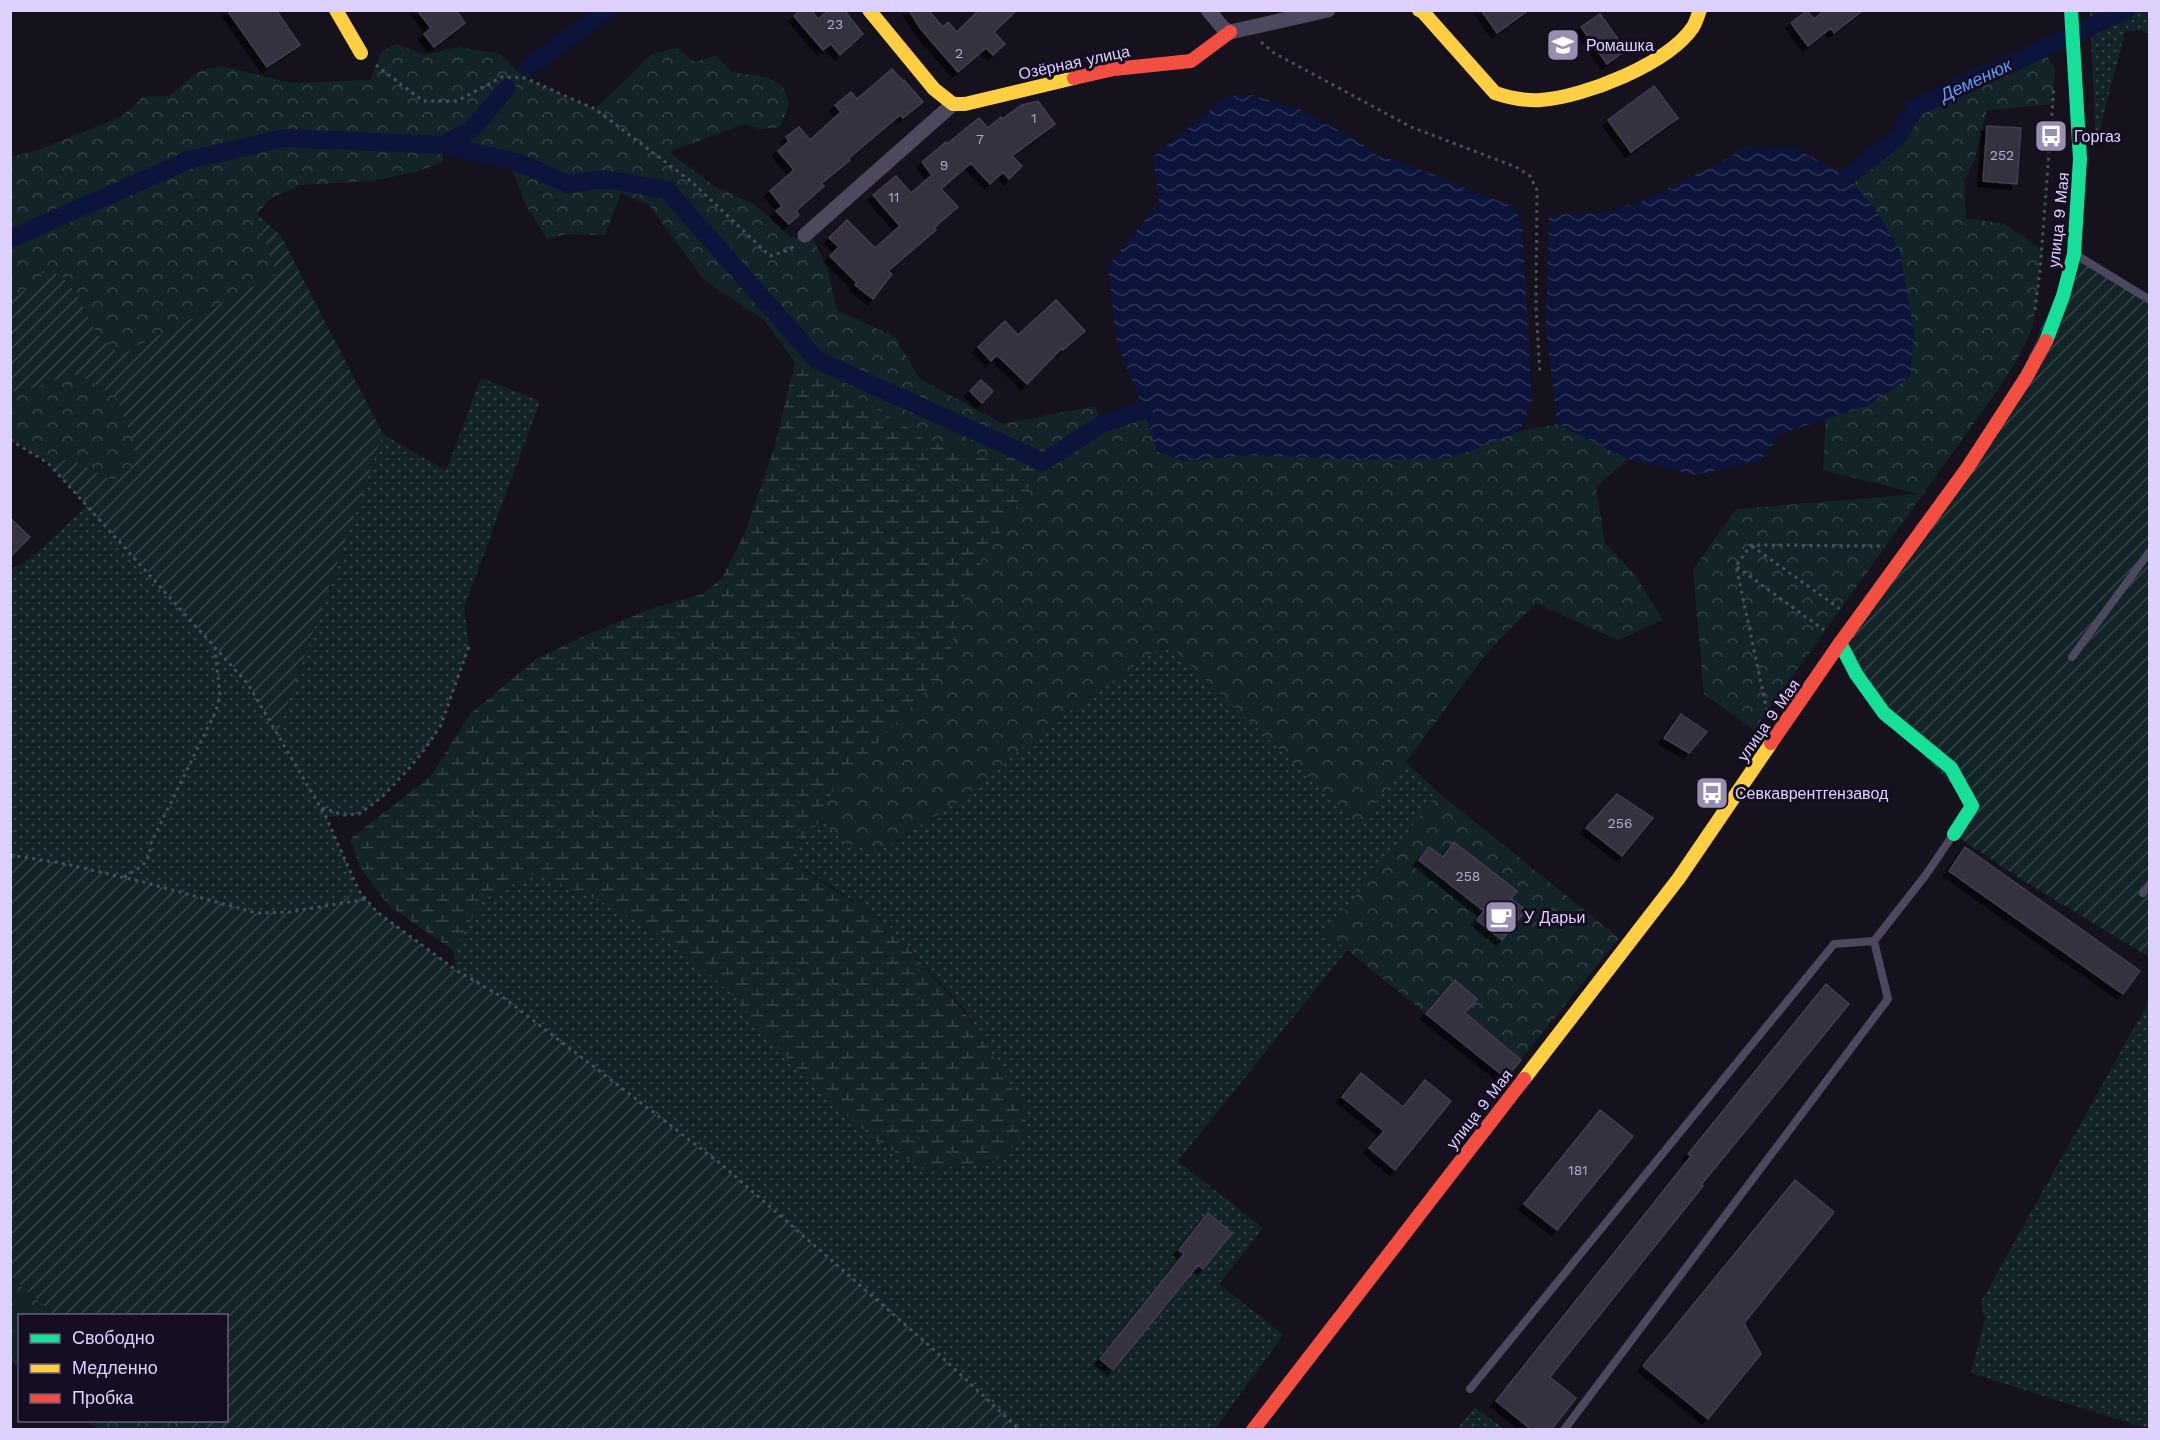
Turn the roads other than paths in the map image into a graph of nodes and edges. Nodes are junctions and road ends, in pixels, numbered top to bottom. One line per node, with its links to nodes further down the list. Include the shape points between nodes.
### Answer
1 (336, 10): 9 (street)
2 (869, 10): 10 (street, via 933,89)
3 (1208, 10): 8 (street)
4 (1328, 10): 8 (street)
5 (1700, 10): 7 (street, via 1692,30 1640,69 1613,82 1554,98 1528,99 1510,99 1495,93)
6 (2071, 10): 12 (street, улица 9 Мая, via 2080,159)
7 (1422, 11)
8 (1230, 32): 10 (street, Озёрная улица, via 1191,61 1114,69)
9 (361, 53)
10 (952, 104): 11 (street)
11 (806, 235)
12 (2074, 254): 13 (lane); 15 (street, улица 9 Мая, via 2063,296 2027,376 1968,467)
13 (2150, 300)
14 (2150, 550): 16 (lane)
15 (1840, 644): 17 (street, via 1884,713 1951,768 1972,806); 22 (street, улица 9 Мая, via 1678,878)
16 (2072, 657)
17 (1954, 834): 20 (lane)
18 (2150, 884): 19 (lane)
19 (2143, 893)
20 (1874, 941): 21 (lane, via 1834,944); 23 (lane, via 1888,999)
21 (1470, 1389)
22 (1252, 1430)
23 (1564, 1430)

